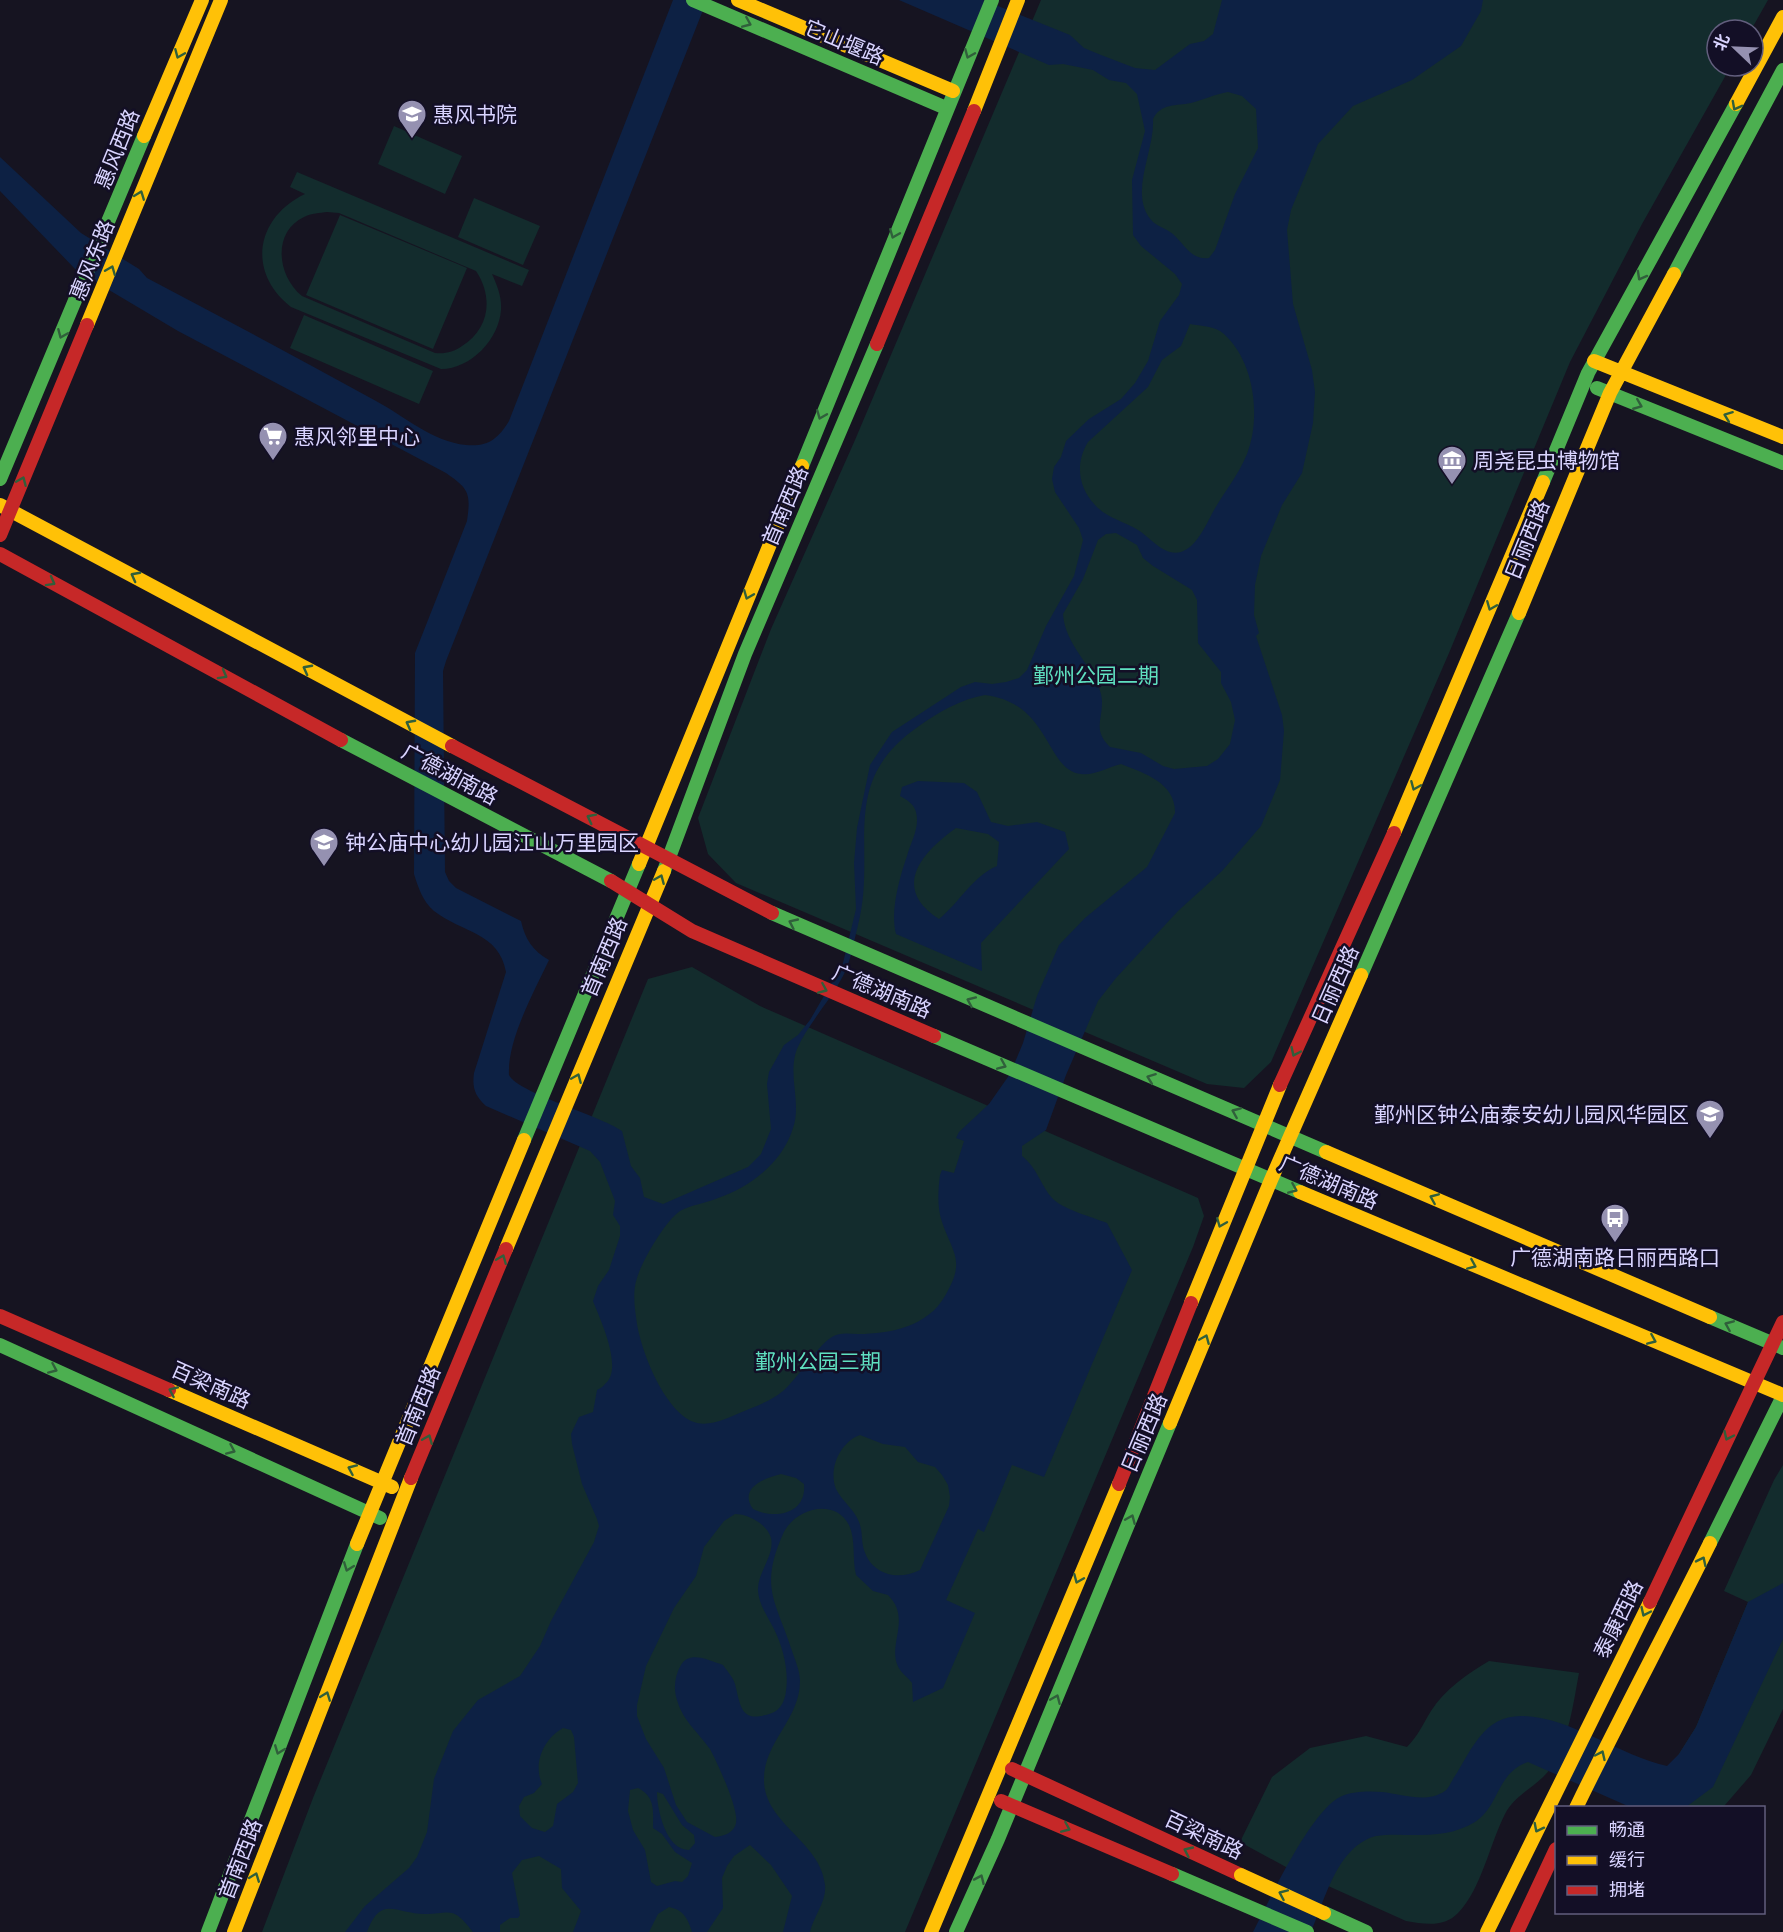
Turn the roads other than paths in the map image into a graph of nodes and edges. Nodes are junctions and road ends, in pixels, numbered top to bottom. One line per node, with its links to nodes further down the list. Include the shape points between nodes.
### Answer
1 (202, 0): 17 (main road, 惠风西路, one-way to 17)
2 (221, 0): 18 (main road, 惠风东路, one-way to 2, via 102,290)
3 (693, 0): 10 (main road, 它山堰路, one-way to 10)
4 (738, 0): 9 (main road, 它山堰路)
5 (992, 0): 9 (main road, 首南西路, one-way to 9)
6 (1018, 0): 22 (main road, 首南西路, via 941,194 745,654)
7 (1783, 17): 11 (main road, 日丽西路, one-way to 11)
8 (1783, 70): 12 (main road, 日丽西路)
9 (953, 91): 10 (main road, 首南西路)
10 (946, 108): 21 (main road, 首南西路, one-way to 21)
11 (1594, 361): 12 (main road); 13 (main road, 日丽西路)
12 (1620, 374): 14 (main road, 日丽西路); 15 (main road, one-way to 12)
13 (1584, 382): 14 (main road); 25 (main road, 日丽西路, one-way to 25, via 1347,942)
14 (1610, 393): 16 (main road, one-way to 16); 26 (main road, 日丽西路, via 1508,641)
15 (1783, 437)
16 (1783, 463)
17 (0, 479)
18 (5, 507): 19 (main road, 惠风东路); 21 (main road, 广德湖南路, one-way to 18)
19 (0, 535)
20 (0, 554): 23 (main road, 广德湖南路, one-way to 23, via 357,749)
21 (646, 846): 22 (main road, 广德湖南路); 23 (main road, 首南西路)
22 (669, 858): 24 (main road, 首南西路, one-way to 22); 25 (main road, 广德湖南路, one-way to 22, via 788,921)
23 (628, 890): 24 (main road, 广德湖南路); 35 (main road, 首南西路)
24 (649, 904): 27 (main road, 广德湖南路, one-way to 27, via 692,932); 36 (main road, 首南西路, one-way to 24)
25 (1262, 1123): 26 (main road, 广德湖南路); 27 (main road, 日丽西路)
26 (1291, 1136): 28 (main road, 日丽西路); 32 (main road, 广德湖南路, one-way to 26)
27 (1243, 1168): 28 (main road, 广德湖南路); 39 (main road, 日丽西路, one-way to 39)
28 (1271, 1180): 33 (main road, 广德湖南路, one-way to 33); 40 (main road, 日丽西路, one-way to 28)
29 (0, 1316): 35 (main road, 百梁南路, one-way to 29)
30 (1783, 1322): 32 (main road, 泰康西路)
31 (0, 1345): 37 (main road, one-way to 37)
32 (1777, 1345): 33 (main road, 泰康西路)
33 (1753, 1383): 34 (main road, 广德湖南路); 51 (main road, 泰康西路, one-way to 51, via 1623,1659)
34 (1783, 1395): 43 (main road, one-way to 34)
35 (382, 1483): 36 (main road, 百梁南路); 37 (main road, 首南西路)
36 (405, 1493): 38 (main road, 首南西路)
37 (369, 1513): 38 (main road); 45 (main road, 首南西路, one-way to 45)
38 (393, 1523): 46 (main road, 首南西路, one-way to 38)
39 (1001, 1764): 40 (main road, 百梁南路); 41 (main road, 日丽西路)
40 (1025, 1774): 42 (main road, 日丽西路); 50 (main road, 百梁南路, one-way to 40, bridge)
41 (988, 1796): 42 (main road); 47 (main road, 日丽西路)
42 (1012, 1805): 48 (main road, 日丽西路, one-way to 42); 49 (main road, one-way to 49)
43 (1577, 1806)
44 (1555, 1853): 52 (main road)
45 (208, 1932)
46 (234, 1932)
47 (931, 1932)
48 (956, 1932)
49 (1307, 1932)
50 (1366, 1932)
51 (1487, 1932)
52 (1517, 1932)

